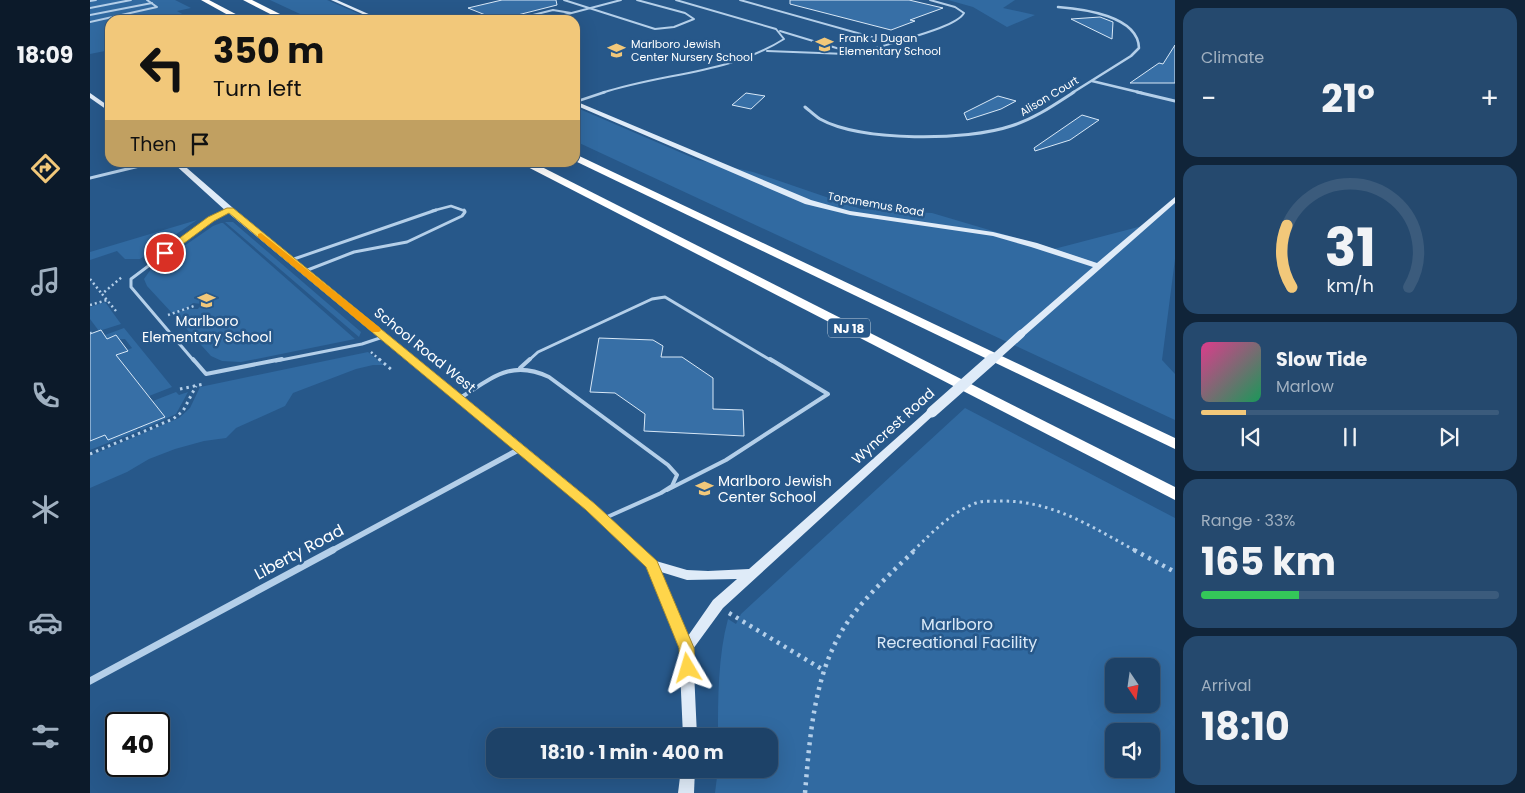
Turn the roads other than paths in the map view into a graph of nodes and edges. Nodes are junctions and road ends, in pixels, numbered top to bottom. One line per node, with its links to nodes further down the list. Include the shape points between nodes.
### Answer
1 (96, 0): 13 (lane)
2 (132, 0): 15 (lane)
3 (147, 0): 14 (lane)
4 (204, 0): 21 (highway)
5 (246, 0): 22 (highway)
6 (332, 0): 23 (street)
7 (564, 0): 16 (lane)
8 (621, 0): 16 (lane)
9 (637, 0): 16 (lane, via 685,13 694,20 654,29)
10 (676, 0): 28 (lane)
11 (740, 0): 29 (lane)
12 (930, 0): 29 (lane, via 955,7 964,13 963,16)
13 (90, 1)
14 (152, 3): 19 (lane); 20 (lane, via 157,7)
15 (90, 8)
16 (591, 8): 18 (lane)
17 (1058, 8): 32 (street, Alison Court, via 1082,9 1105,16 1128,27 1140,40 1136,51)
18 (571, 13): 24 (lane, via 553,10); 25 (lane)
19 (90, 15)
20 (121, 15)
21 (233, 15)
22 (278, 15)
23 (368, 15)
24 (533, 15)
25 (563, 15)
26 (105, 19): 27 (lane)
27 (90, 22)
28 (776, 29): 30 (lane, via 784,39); 31 (lane)
29 (893, 42): 31 (lane)
30 (765, 51): 31 (lane); 34 (lane, via 708,70 629,84)
31 (855, 53)
32 (1092, 81): 35 (street); 38 (street, Alison Court, via 1020,123 963,135 910,136 860,130 819,119)
33 (90, 95): 37 (street)
34 (580, 100)
35 (1175, 101)
36 (580, 104): 47 (street, Topanemus Road, via 808,202 850,213 993,234)
37 (105, 106)
38 (805, 107)
39 (580, 159): 52 (highway, NJ 18)
40 (135, 167): 43 (street)
41 (182, 167): 45 (street, School Road West)
42 (533, 167): 55 (highway, NJ 18)
43 (90, 178)
44 (1175, 199): 47 (street, Wyncrest Road)
45 (230, 210): 46 (street, School Road West); 49 (lane, via 211,219 131,279 131,287 206,374)
46 (291, 260): 48 (street, School Road West); 48 (lane, via 440,208 464,209 462,216 407,242 354,252)
47 (1099, 266): 58 (street, Wyncrest Road, bridge)
48 (304, 271): 49 (street, School Road West)
49 (384, 337): 51 (street, School Road West)
50 (520, 368): 51 (lane, via 503,373); 54 (lane, via 549,377 668,465 676,475); 54 (lane, via 538,352 652,299 665,296 828,394 726,460)
51 (459, 398): 53 (street, School Road West)
52 (1175, 444)
53 (521, 448): 56 (street, School Road West); 60 (street, Liberty Road)
54 (667, 490): 56 (lane)
55 (1175, 494)
56 (603, 519): 57 (street, School Road West)
57 (652, 564): 58 (street, School Road West, via 687,575); 59 (street, School Road West)
58 (750, 574): 59 (street, Wyncrest Road, via 718,604)
59 (686, 648): 61 (street)
60 (90, 681)
61 (690, 728)
62 (687, 778): 63 (street)
63 (686, 793)

